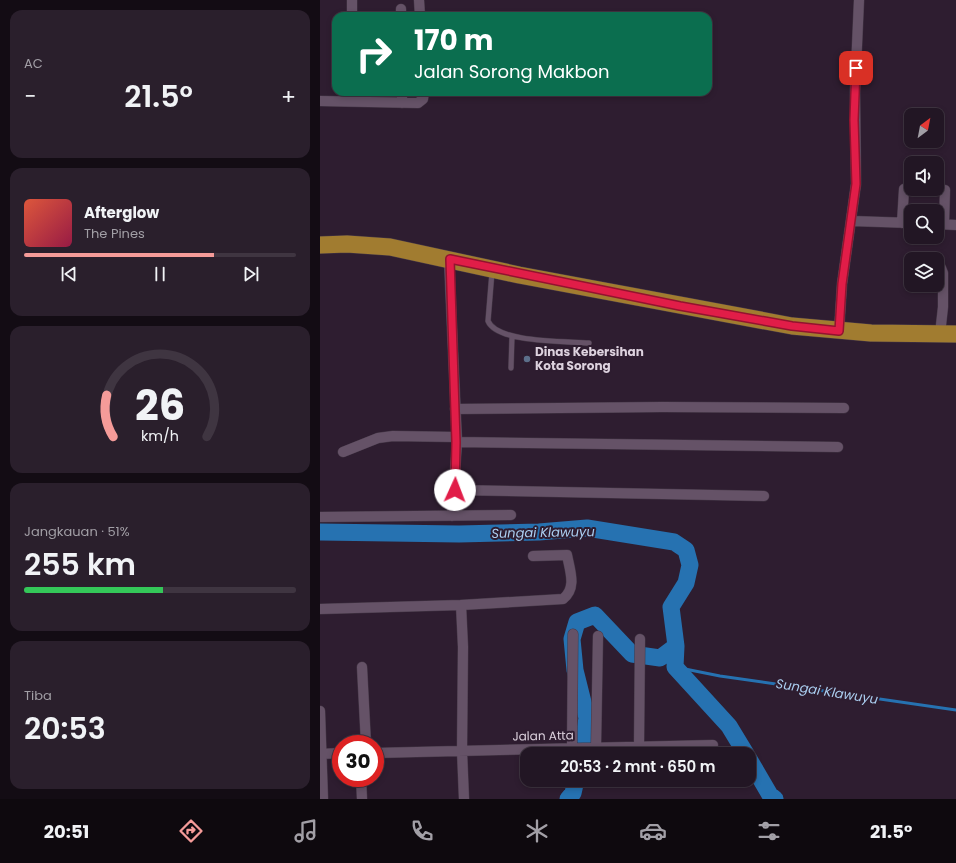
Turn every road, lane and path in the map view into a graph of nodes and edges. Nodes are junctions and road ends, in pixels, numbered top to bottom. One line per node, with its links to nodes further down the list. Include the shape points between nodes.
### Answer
1 (352, 0): 4 (street)
2 (419, 0): 5 (street)
3 (859, 0): 13 (street, via 855,91 856,184)
4 (352, 12)
5 (420, 12)
6 (402, 96): 10 (street)
7 (424, 96): 10 (street, via 419,102)
8 (353, 97): 9 (street); 10 (street)
9 (320, 101)
10 (402, 103)
11 (946, 190): 12 (street)
12 (944, 204)
13 (852, 221): 14 (street); 21 (street, via 843,277)
14 (904, 223)
15 (944, 224): 16 (street)
16 (956, 225)
17 (320, 244): 18 (highway, via 390,247)
18 (450, 259): 19 (highway); 27 (street)
19 (493, 269): 21 (highway, via 680,306 792,326); 23 (lane, via 488,321 495,329)
20 (944, 285): 22 (street)
21 (839, 331): 22 (highway)
22 (948, 334)
23 (512, 336): 24 (lane); 25 (lane)
24 (589, 343)
25 (512, 368)
26 (844, 408): 27 (street)
27 (455, 409): 28 (street)
28 (456, 440): 29 (street); 30 (street, via 393,436 378,438); 31 (street)
29 (838, 447)
30 (343, 452)
31 (455, 490): 32 (street); 34 (street)
32 (764, 496)
33 (511, 515): 34 (street)
34 (452, 516): 35 (street)
35 (320, 517)
36 (533, 556): 37 (street, via 566,555 572,587 563,599)
37 (461, 605): 38 (street); 50 (street)
38 (320, 609)
39 (573, 634): 47 (street)
40 (598, 636): 48 (street)
41 (640, 639): 46 (street)
42 (362, 667): 44 (street)
43 (320, 711): 53 (street)
44 (366, 735)
45 (713, 744): 46 (street, Jalan Atta)
46 (639, 746): 48 (street, Jalan Atta)
47 (572, 747)
48 (596, 747)
49 (520, 749): 50 (street, Jalan Atta)
50 (462, 750): 52 (street, Jalan Atta); 57 (street)
51 (332, 753): 53 (street)
52 (384, 753)
53 (321, 754): 55 (street)
54 (361, 787): 56 (street)
55 (323, 799)
56 (362, 799)
57 (464, 799)

